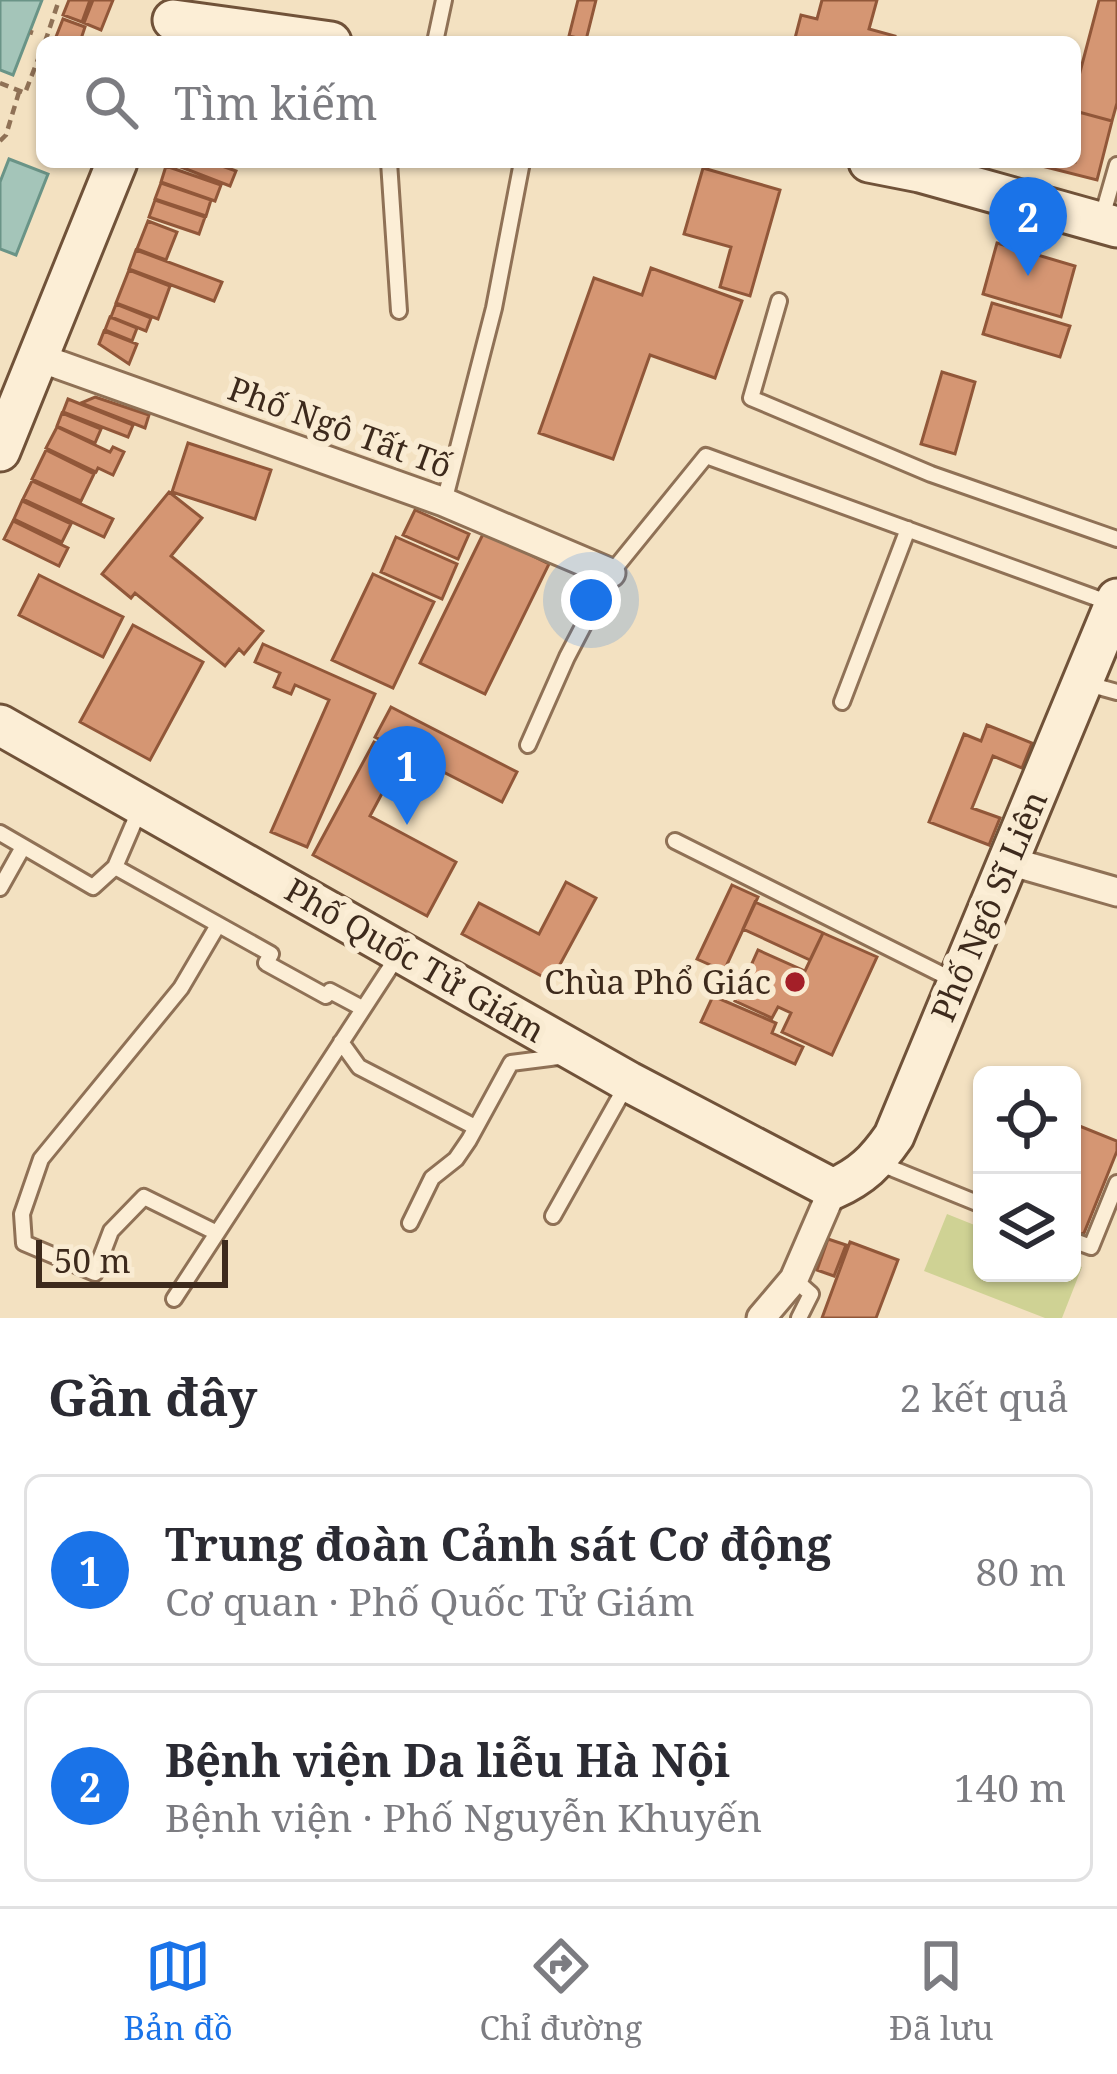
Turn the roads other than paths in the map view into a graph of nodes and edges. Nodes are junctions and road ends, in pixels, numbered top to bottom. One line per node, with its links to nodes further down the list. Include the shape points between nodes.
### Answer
1 (444, 0): 4 (lane)
2 (173, 21): 3 (street)
3 (287, 36)
4 (436, 36)
5 (1117, 165): 10 (lane)
6 (115, 168): 13 (street)
7 (389, 168): 12 (lane)
8 (521, 168): 15 (lane)
9 (900, 168): 10 (street)
10 (1108, 225)
11 (779, 301): 17 (lane, via 751,398)
12 (399, 311)
13 (40, 358): 14 (street); 15 (street, Phố Ngô Tất Tố)
14 (0, 451)
15 (445, 502): 18 (street, Phố Ngô Tất Tố)
16 (908, 529): 18 (lane, via 706,456); 19 (lane); 21 (lane)
17 (1117, 539)
18 (611, 573): 23 (lane)
19 (1116, 602): 20 (street, Phố Ngô Sĩ Liên)
20 (1103, 671): 28 (street, Phố Ngô Sĩ Liên)
21 (842, 702)
22 (0, 724): 24 (street, Phố Quốc Tử Giám)
23 (528, 746)
24 (141, 805): 29 (lane); 33 (street, Phố Quốc Tử Giám)
25 (0, 833): 27 (lane)
26 (675, 842): 34 (lane)
27 (23, 847): 29 (lane, via 93,887); 30 (lane)
28 (1009, 861): 31 (street); 34 (street, Phố Ngô Sĩ Liên)
29 (115, 866): 32 (lane)
30 (0, 888)
31 (1117, 892)
32 (218, 925): 35 (lane, via 271,954 266,963); 46 (lane, via 181,988 41,1159 22,1214 24,1243 95,1274 111,1231 144,1197)
33 (400, 952): 35 (lane); 37 (street, Phố Quốc Tử Giám)
34 (956, 981): 40 (street, Phố Ngô Sĩ Liên)
35 (362, 1008): 36 (lane)
36 (341, 1042): 39 (lane, via 359,1066); 46 (lane)
37 (580, 1054): 38 (street, Phố Quốc Tử Giám); 39 (lane, via 511,1063)
38 (629, 1082): 42 (street, Phố Quốc Tử Giám); 44 (lane)
39 (475, 1127): 45 (lane, via 456,1159 432,1178)
40 (877, 1162): 42 (street); 43 (lane)
41 (1117, 1184): 47 (lane, via 1090,1247)
42 (833, 1189): 48 (street)
43 (973, 1201)
44 (554, 1216)
45 (410, 1222)
46 (217, 1233): 49 (lane)
47 (1081, 1244)
48 (794, 1279): 50 (street); 51 (lane, via 812,1294)
49 (174, 1299)
50 (761, 1318)
51 (799, 1318)

